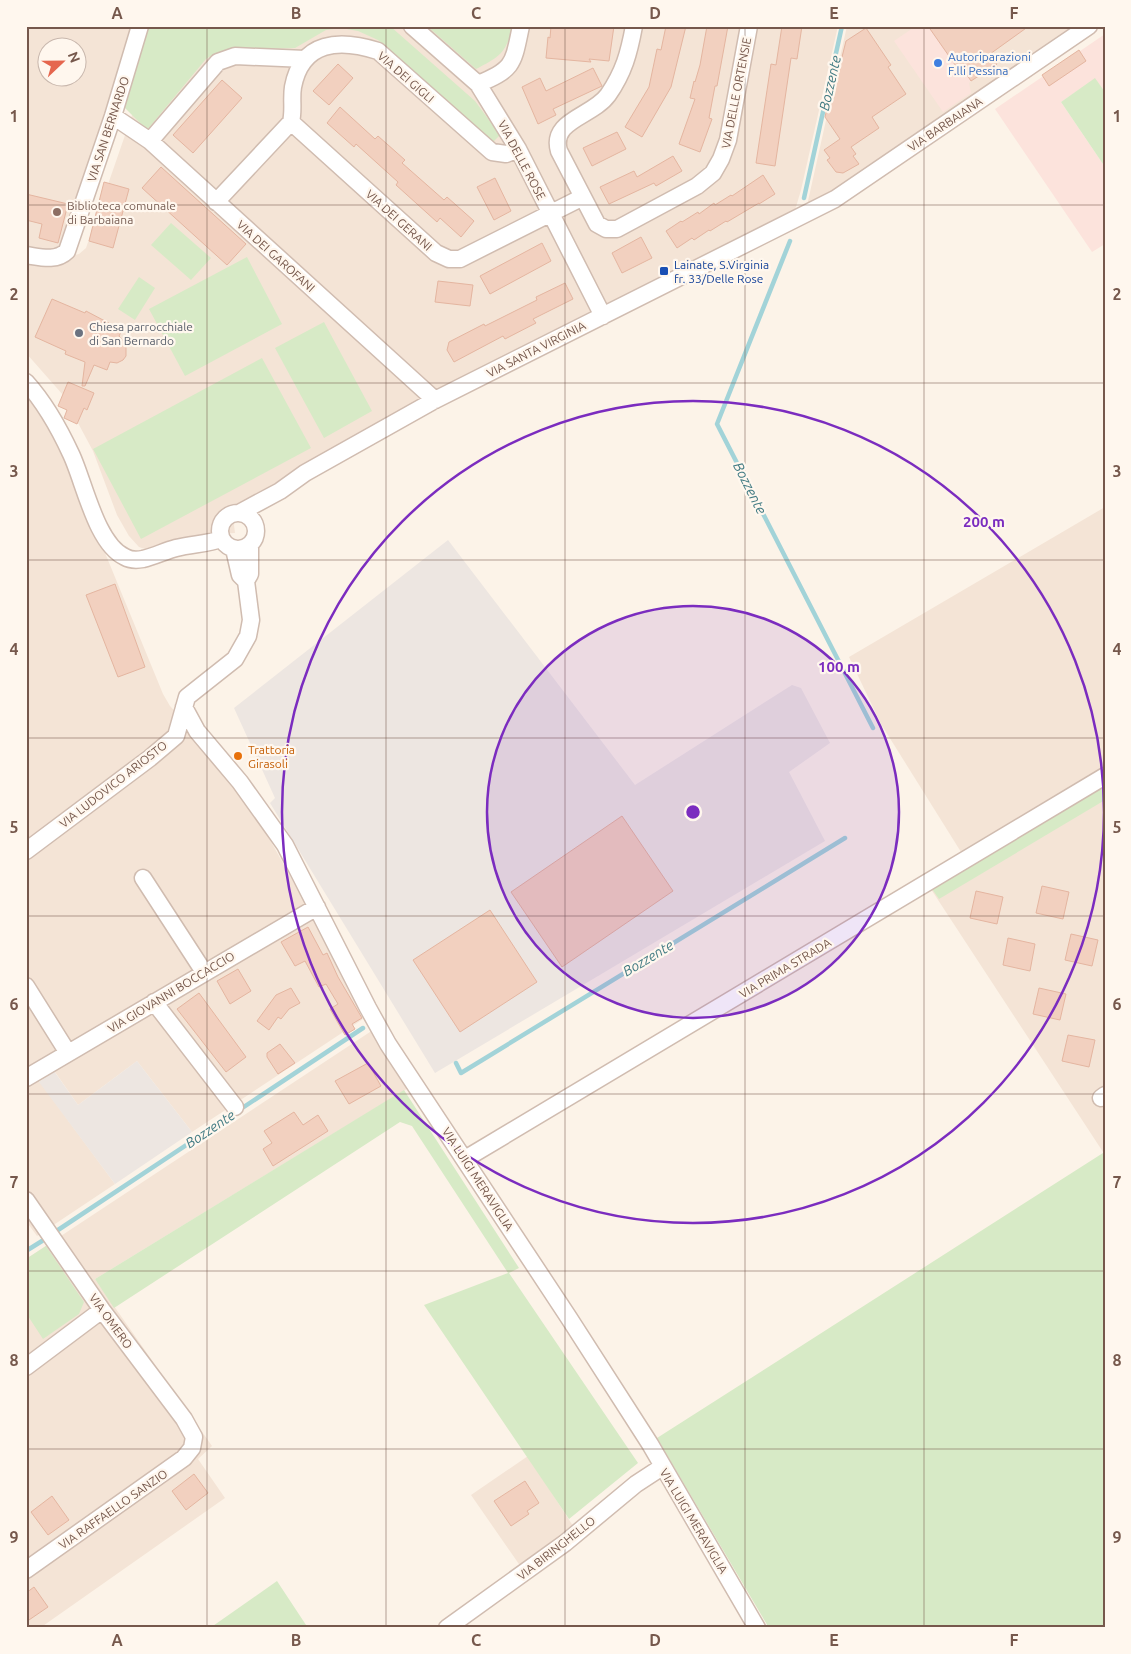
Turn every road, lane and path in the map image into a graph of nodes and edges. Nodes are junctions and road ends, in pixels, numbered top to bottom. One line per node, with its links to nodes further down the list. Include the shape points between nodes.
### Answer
1 (140, 26): 9 (street, VIA SAN BERNARDO)
2 (412, 26): 8 (street, VIA DELLE ROSE)
3 (521, 26): 8 (street, via 510,66)
4 (634, 26): 13 (street, VIA DELLE ORTENSIE, via 628,59 618,80 591,111 564,126 558,134 559,151)
5 (749, 26): 13 (street, VIA DELLE ORTENSIE, via 728,140 713,173 697,186 617,229 606,230 597,224)
6 (1089, 26): 16 (street, VIA BARBAIANA, via 835,199)
7 (305, 59): 10 (street, via 298,70 293,90); 11 (street, via 235,56 218,62); 12 (street, VIA DEI GIGLI, via 320,48 338,44 378,51 492,152 506,154)
8 (478, 84): 12 (street, VIA DELLE ROSE)
9 (113, 116): 11 (street, VIA DEI GAROFANI); 17 (street, VIA SAN BERNARDO, via 67,251 54,258)
10 (290, 122): 14 (street); 15 (street, VIA DEI GERANI, via 436,253 449,259 460,259)
11 (150, 141): 14 (street, VIA DEI GAROFANI)
12 (518, 148): 15 (street, VIA DELLE ROSE)
13 (583, 197): 15 (street, VIA DEI GERANI)
14 (216, 202): 20 (street, VIA DEI GAROFANI)
15 (550, 214): 18 (street, VIA DELLE ROSE)
16 (799, 218): 18 (street, VIA SANTA VIRGINIA)
17 (26, 255)
18 (603, 316): 20 (street, VIA SANTA VIRGINIA)
19 (26, 382): 24 (street, via 42,400 69,450 96,520 114,550 125,558 137,560 184,546)
20 (435, 400): 21 (street, VIA SANTA VIRGINIA, via 305,473)
21 (280, 491): 22 (street, VIA SANTA VIRGINIA); 23 (street, VIA SANTA VIRGINIA)
22 (239, 513): 23 (street, via 250,517); 24 (street, via 222,521 220,532)
23 (256, 528): 25 (street, via 255,539)
24 (228, 544): 25 (street, via 242,549); 26 (street, via 240,576)
25 (250, 545): 26 (street, via 250,574)
26 (246, 582): 27 (street, via 251,620 248,636 235,659 187,697)
27 (184, 707): 28 (street, VIA LUIGI MERAVIGLIA); 29 (street, VIA LUDOVICO ARIOSTO)
28 (197, 731): 29 (street); 33 (street, VIA LUIGI MERAVIGLIA, via 240,782 285,845)
29 (176, 736): 31 (street, VIA LUDOVICO ARIOSTO)
30 (1105, 776): 40 (street, VIA PRIMA STRADA)
31 (26, 851)
32 (143, 878): 34 (street)
33 (317, 907): 34 (street, VIA GIOVANNI BOCCACCIO); 40 (street, VIA LUIGI MERAVIGLIA, via 388,1044)
34 (204, 972): 36 (street, VIA GIOVANNI BOCCACCIO)
35 (26, 986): 37 (street)
36 (154, 1002): 37 (street, VIA GIOVANNI BOCCACCIO); 39 (street)
37 (68, 1053): 38 (street, VIA GIOVANNI BOCCACCIO)
38 (26, 1078)
39 (235, 1108)
40 (465, 1159): 45 (street, VIA LUIGI MERAVIGLIA)
41 (26, 1200): 42 (street, VIA OMERO)
42 (102, 1310): 43 (street); 44 (street, VIA OMERO, via 184,1419)
43 (26, 1367)
44 (194, 1442): 46 (street, VIA RAFFAELLO SANZIO, via 184,1458)
45 (662, 1467): 47 (street, VIA BIRINGHELLO, via 636,1484 565,1543); 48 (street, VIA LUIGI MERAVIGLIA)
46 (26, 1570)
47 (447, 1628)
48 (758, 1628)

